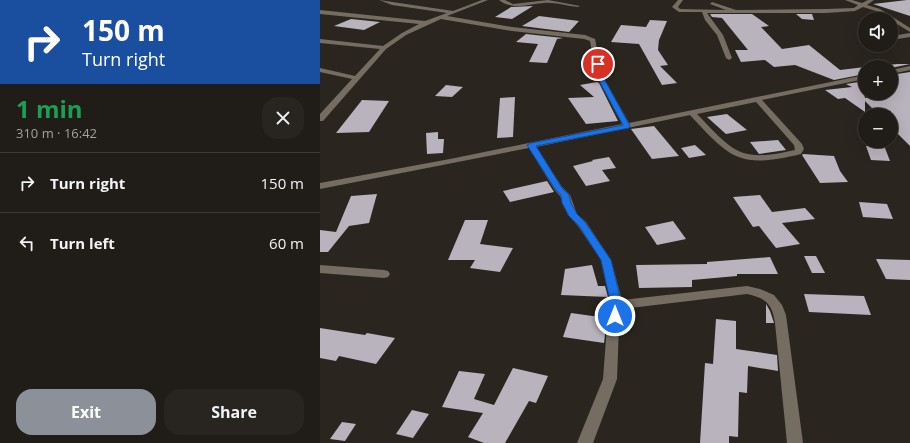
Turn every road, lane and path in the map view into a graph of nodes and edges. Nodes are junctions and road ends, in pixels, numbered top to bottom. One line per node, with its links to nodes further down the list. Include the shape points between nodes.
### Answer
1 (381, 0): 11 (street, via 386,3)
2 (486, 0): 11 (street)
3 (501, 0): 9 (street, via 512,5 545,1)
4 (681, 0): 12 (street, via 676,9)
5 (848, 0): 8 (street)
6 (872, 0): 8 (street)
7 (712, 4): 13 (street)
8 (863, 5): 13 (street, via 845,10); 16 (street, via 881,12)
9 (578, 6)
10 (320, 12): 15 (street)
11 (455, 12): 14 (street)
12 (704, 12): 13 (street); 21 (street, via 720,35)
13 (735, 12)
14 (441, 17): 15 (street); 32 (street, via 593,40 599,75)
15 (425, 23): 20 (street)
16 (910, 30)
17 (910, 35): 18 (street)
18 (898, 37)
19 (320, 41): 20 (street)
20 (384, 48): 25 (street)
21 (729, 58)
22 (910, 68): 24 (street)
23 (320, 70): 25 (street)
24 (898, 71)
25 (357, 78): 29 (street)
26 (858, 79): 27 (street)
27 (758, 100): 30 (street); 30 (street, via 798,144 798,152 754,158 740,156 731,151)
28 (320, 107): 29 (street)
29 (330, 107): 31 (street)
30 (692, 113): 32 (street)
31 (320, 120)
32 (627, 126): 33 (street)
33 (531, 145): 34 (street); 37 (street, via 565,195 573,216 582,224 606,260)
34 (320, 186)
35 (320, 269): 36 (street)
36 (384, 274)
37 (617, 305): 38 (street, via 613,326 610,379); 39 (street, via 747,290 761,293 774,301 781,316)
38 (585, 443)
39 (795, 443)

